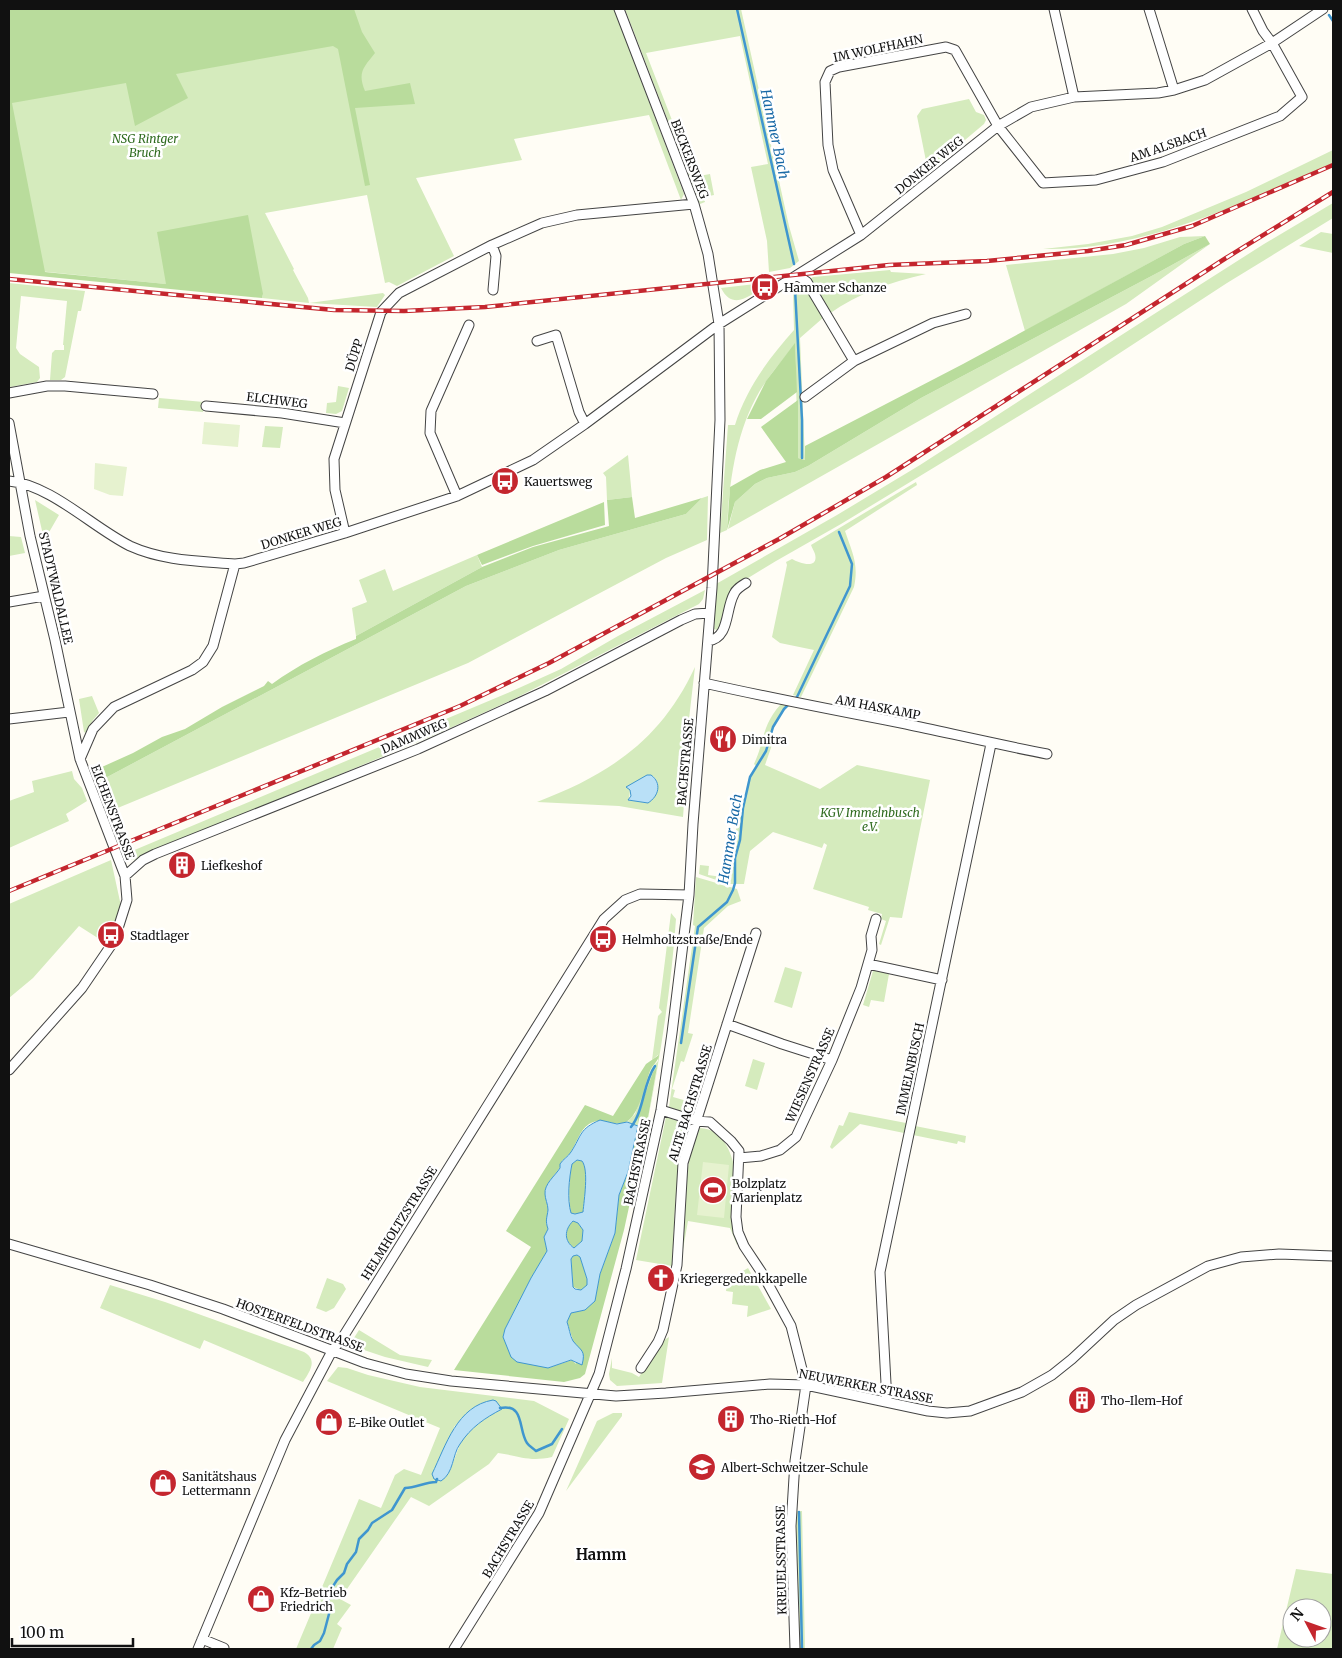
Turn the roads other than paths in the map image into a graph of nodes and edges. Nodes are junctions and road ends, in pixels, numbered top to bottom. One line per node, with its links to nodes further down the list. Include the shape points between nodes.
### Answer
1 (619, 9): 10 (street, BECKERSWEG)
2 (1054, 9): 8 (street)
3 (1149, 9): 7 (street)
4 (1252, 9): 6 (street)
5 (1323, 9): 6 (street, DONKER WEG)
6 (1272, 43): 7 (street, DONKER WEG, via 1206,80); 9 (street, AM ALSBACH, via 1302,97 1280,116 1163,162 1096,180 1043,184)
7 (1174, 90): 8 (street, DONKER WEG)
8 (1074, 98): 9 (street, DONKER WEG, via 1031,107)
9 (998, 126): 11 (street, DONKER WEG); 11 (street, IM WOLFHAHN, via 955,50 946,47 830,71 825,82 828,145 833,170)
10 (694, 204): 12 (street, DÜPP, via 577,215 542,224); 16 (street, BECKERSWEG, via 708,254)
11 (860, 236): 13 (street, DONKER WEG)
12 (492, 245): 14 (street, via 496,256); 25 (street, DÜPP, via 399,293 381,312)
13 (797, 275): 16 (street, DONKER WEG); 19 (street, via 807,282)
14 (492, 290)
15 (966, 314): 19 (street, via 933,323)
16 (719, 324): 26 (street, DONKER WEG); 35 (street, BACHSTRASSE, via 720,420)
17 (469, 325): 29 (street, via 431,411 430,433)
18 (538, 341): 26 (street, via 556,335)
19 (854, 361): 22 (street)
20 (9, 393): 21 (street, via 65,386)
21 (153, 394)
22 (804, 397)
23 (206, 406): 25 (street, ELCHWEG)
24 (9, 423): 28 (street, STADTWALDALLEE)
25 (344, 423): 30 (street, DÜPP, via 334,459 335,490)
26 (585, 424): 29 (street, DONKER WEG, via 533,460)
27 (9, 481): 28 (street, DONKER WEG)
28 (20, 482): 31 (street, DONKER WEG, via 45,493 128,545 157,557); 33 (street, STADTWALDALLEE)
29 (457, 496): 30 (street, DONKER WEG)
30 (346, 533): 31 (street, DONKER WEG)
31 (234, 564): 42 (street, EICHENSTRASSE, via 213,646 203,662 114,707 94,729)
32 (746, 583): 36 (street, via 732,596 722,635)
33 (44, 596): 34 (street); 38 (street, STADTWALDALLEE)
34 (9, 602)
35 (710, 613): 36 (street, BACHSTRASSE); 43 (street, DAMMWEG, via 694,614 681,620 545,691 418,749 156,854 143,860)
36 (708, 641): 37 (street, BACHSTRASSE)
37 (704, 683): 40 (street, AM HASKAMP); 44 (street, BACHSTRASSE)
38 (69, 712): 39 (street); 42 (street, STADTWALDALLEE)
39 (9, 719)
40 (991, 744): 41 (street, AM HASKAMP); 48 (street, IMMELNBUSCH)
41 (1047, 754)
42 (80, 759): 43 (street, EICHENSTRASSE)
43 (125, 876): 51 (street, EICHENSTRASSE, via 128,900 105,955 82,988)
44 (689, 895): 52 (street, BACHSTRASSE); 57 (street, HELMHOLTZSTRASSE, via 640,894 624,900 609,914)
45 (876, 919): 47 (street, WIESENSTRASSE)
46 (756, 933): 49 (street, ALTE BACHSTRASSE)
47 (868, 964): 48 (street); 50 (street, WIESENSTRASSE)
48 (942, 980): 61 (street, IMMELNBUSCH, via 880,1272)
49 (727, 1024): 50 (street); 53 (street, ALTE BACHSTRASSE)
50 (832, 1060): 54 (street, WIESENSTRASSE, via 796,1137 780,1150)
51 (9, 1070)
52 (661, 1110): 53 (street); 60 (street, BACHSTRASSE, via 618,1301 599,1374)
53 (696, 1121): 54 (street, via 710,1122 721,1131 739,1151); 58 (street, ALTE BACHSTRASSE, via 683,1163 677,1265 663,1330)
54 (739, 1158): 59 (street, KREUELSSTRASSE, via 738,1232 791,1326)
55 (9, 1244): 57 (street, HOSTERFELDSTRASSE, via 150,1285)
56 (1333, 1256): 61 (street, NEUWERKER STRASSE, via 1279,1254 1241,1257 1208,1266 1114,1320 1052,1375 1022,1392 970,1411 928,1411)
57 (332, 1351): 60 (street, HOSTERFELDSTRASSE, via 406,1374); 62 (street, HELMHOLTZSTRASSE, via 285,1440)
58 (640, 1368)
59 (806, 1385): 60 (street, NEUWERKER STRASSE, via 770,1384 616,1396); 61 (street, NEUWERKER STRASSE); 66 (street, KREUELSSTRASSE, via 795,1461 791,1526)
60 (590, 1394): 65 (street, BACHSTRASSE, via 539,1513)
61 (887, 1402)
62 (202, 1639): 63 (street, HELMHOLTZSTRASSE); 64 (street)
63 (198, 1649)
64 (224, 1649)
65 (454, 1649)
66 (795, 1649)

